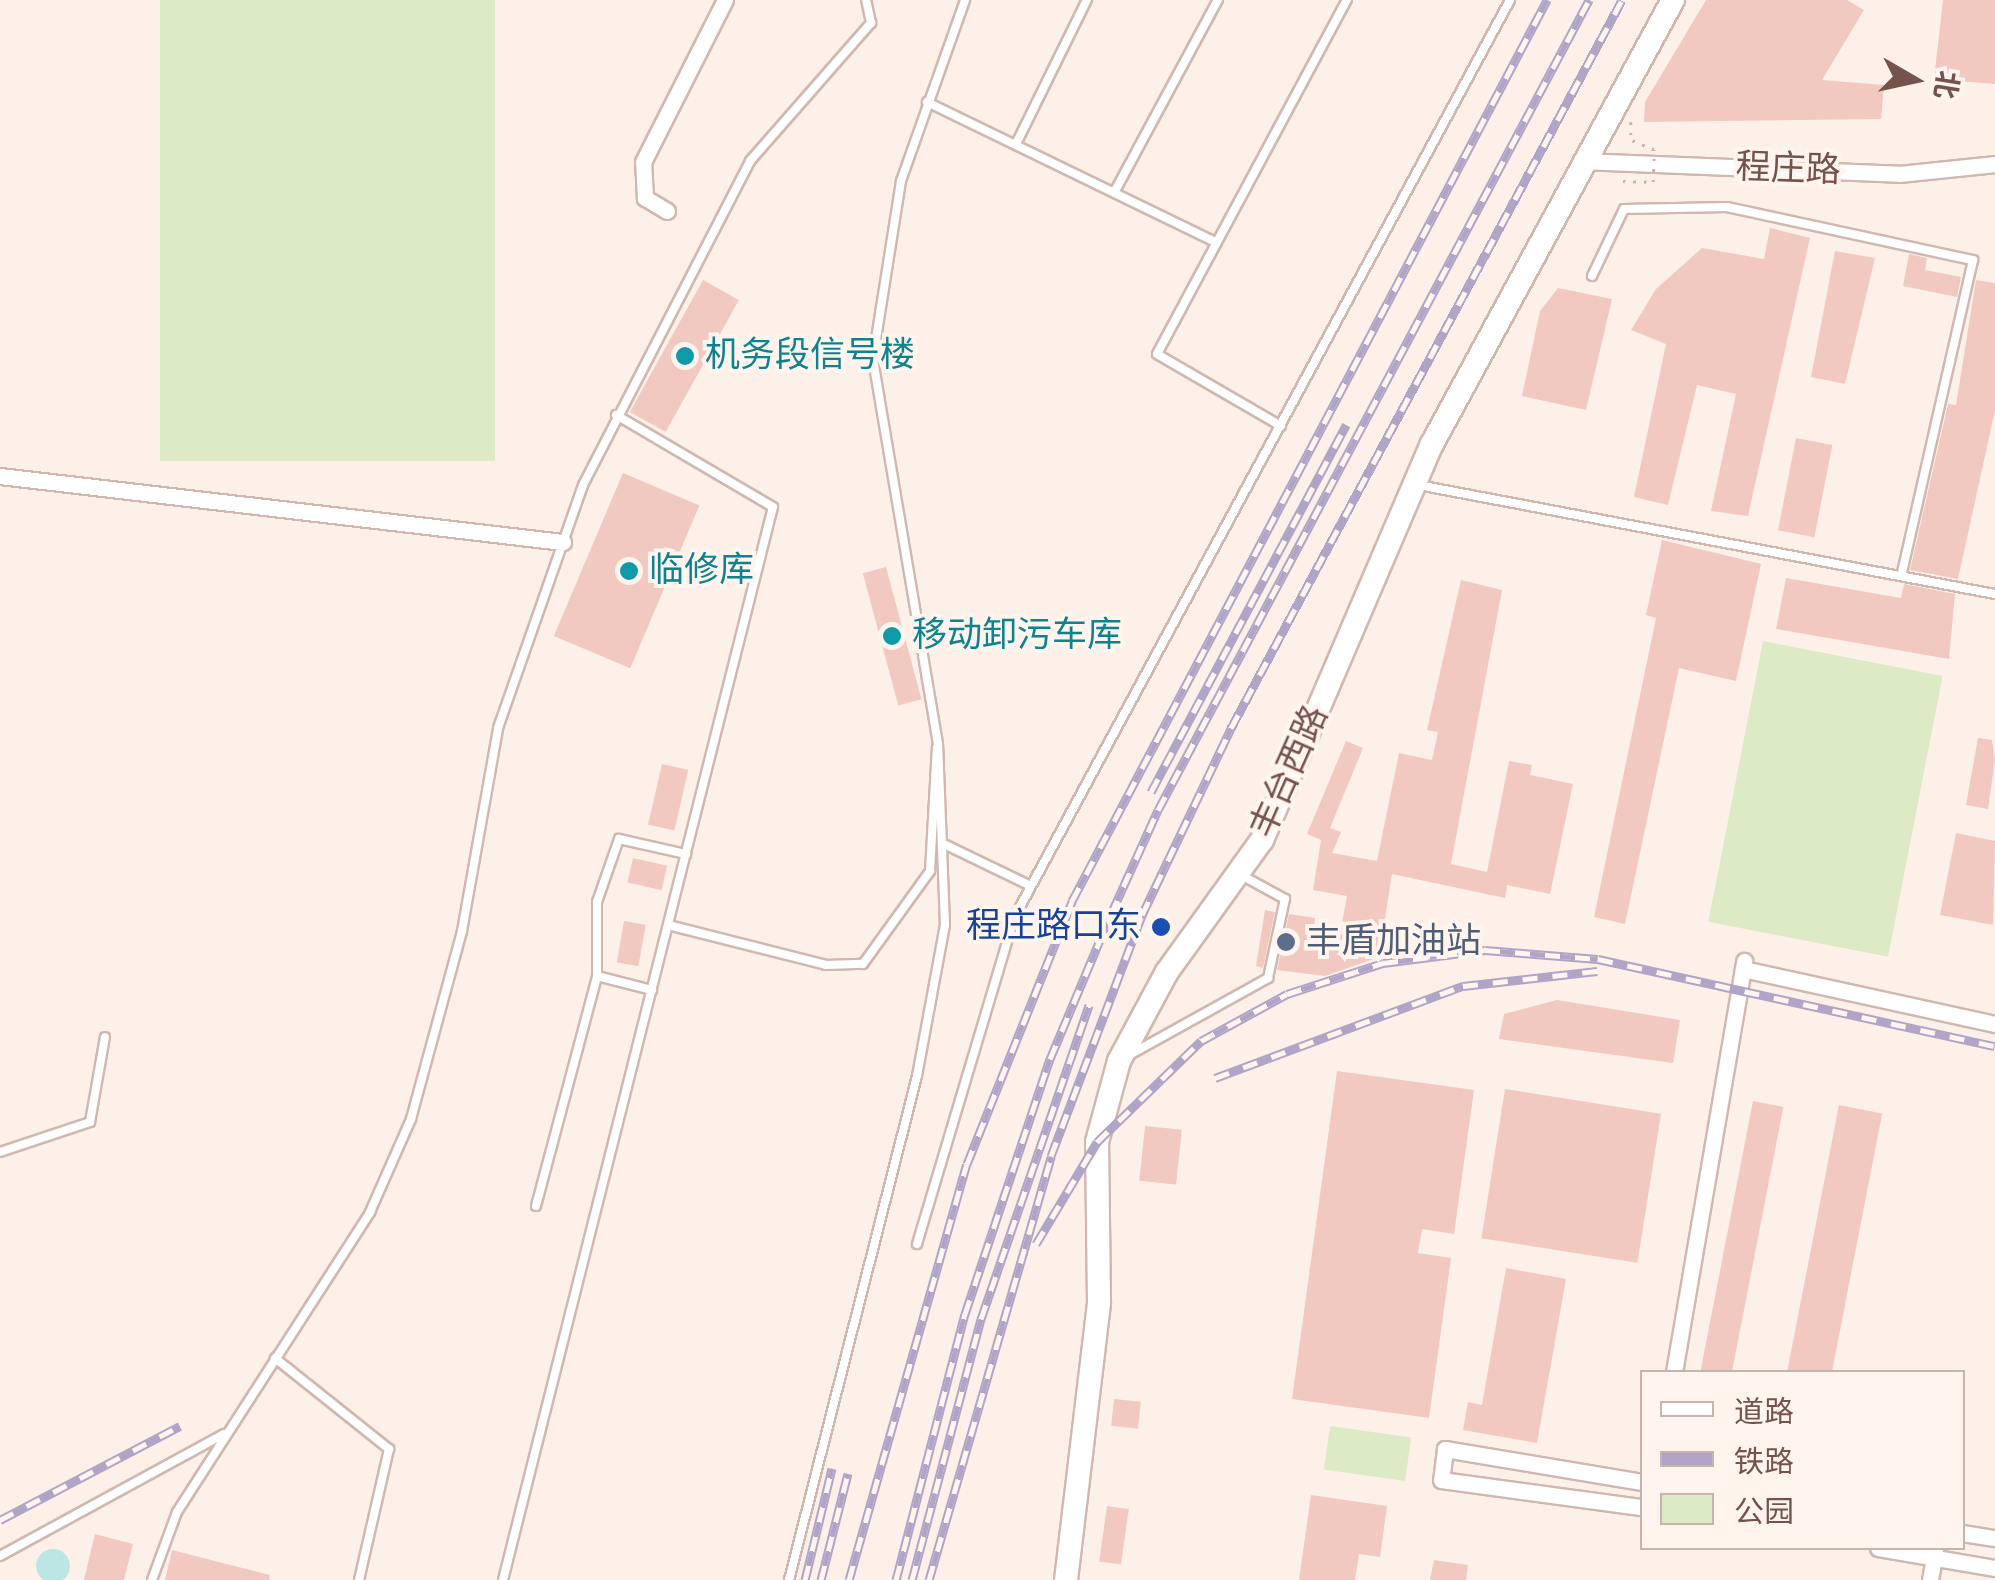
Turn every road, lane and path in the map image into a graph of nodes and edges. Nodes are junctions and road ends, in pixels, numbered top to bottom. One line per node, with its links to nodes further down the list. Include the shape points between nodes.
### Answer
1 (725, 0): 16 (street, via 643,162 644,198)
2 (866, 0): 19 (lane, via 871,24 750,161)
3 (965, 0): 9 (lane)
4 (1087, 0): 11 (lane)
5 (1218, 0): 15 (lane)
6 (1347, 0): 17 (lane)
7 (1510, 0): 20 (lane)
8 (1673, 0): 12 (main road, 丰台西路)
9 (927, 102): 11 (lane); 26 (lane, via 885,245 873,358)
10 (1631, 140): 14 (path, bridge, via 1654,150 1652,182)
11 (1016, 144): 15 (lane)
12 (1582, 161): 13 (street, 程庄路, via 1898,174); 22 (main road, 丰台西路)
13 (1995, 164)
14 (1624, 181)
15 (1115, 192): 17 (lane)
16 (667, 211)
17 (1217, 243): 20 (lane, via 1157,354)
18 (1592, 276): 24 (lane, via 1624,210 1728,206 1973,260)
19 (616, 415): 23 (lane); 28 (lane, via 774,507)
20 (1281, 426): 30 (lane)
21 (0, 476): 23 (street)
22 (1413, 484): 24 (lane); 29 (main road, 丰台西路)
23 (563, 542): 40 (lane, via 498,728 436,1048 370,1212)
24 (1901, 576): 25 (lane)
25 (1995, 594)
26 (938, 744): 27 (lane); 31 (lane, via 930,871 863,964 826,964)
27 (946, 845): 30 (lane); 54 (lane, via 934,1003)
28 (686, 854): 31 (lane); 32 (lane, via 619,839 597,902)
29 (1241, 875): 36 (main road, 丰台西路, via 1168,972); 36 (lane, via 1285,899 1268,978)
30 (1031, 886): 39 (lane, via 989,996)
31 (668, 925): 33 (lane)
32 (597, 976): 33 (lane); 38 (lane)
33 (652, 990): 53 (lane)
34 (1995, 1024): 41 (street, via 1744,965)
35 (105, 1037): 37 (lane, via 90,1122)
36 (1118, 1061): 55 (main road, 丰台西路, via 1097,1142 1097,1321)
37 (0, 1152)
38 (536, 1206)
39 (917, 1244)
40 (275, 1358): 42 (lane); 52 (lane, via 390,1450)
41 (1674, 1370)
42 (228, 1432): 49 (lane); 51 (lane, via 177,1512)
43 (1640, 1482): 44 (street, via 1445,1449 1440,1480)
44 (1640, 1507)
45 (1965, 1533): 46 (street)
46 (1995, 1538)
47 (1906, 1550): 48 (street)
48 (1934, 1552): 50 (street); 56 (street)
49 (0, 1556)
50 (1995, 1568)
51 (152, 1580)
52 (358, 1580)
53 (504, 1580)
54 (789, 1580)
55 (1066, 1580)
56 (1930, 1580)

